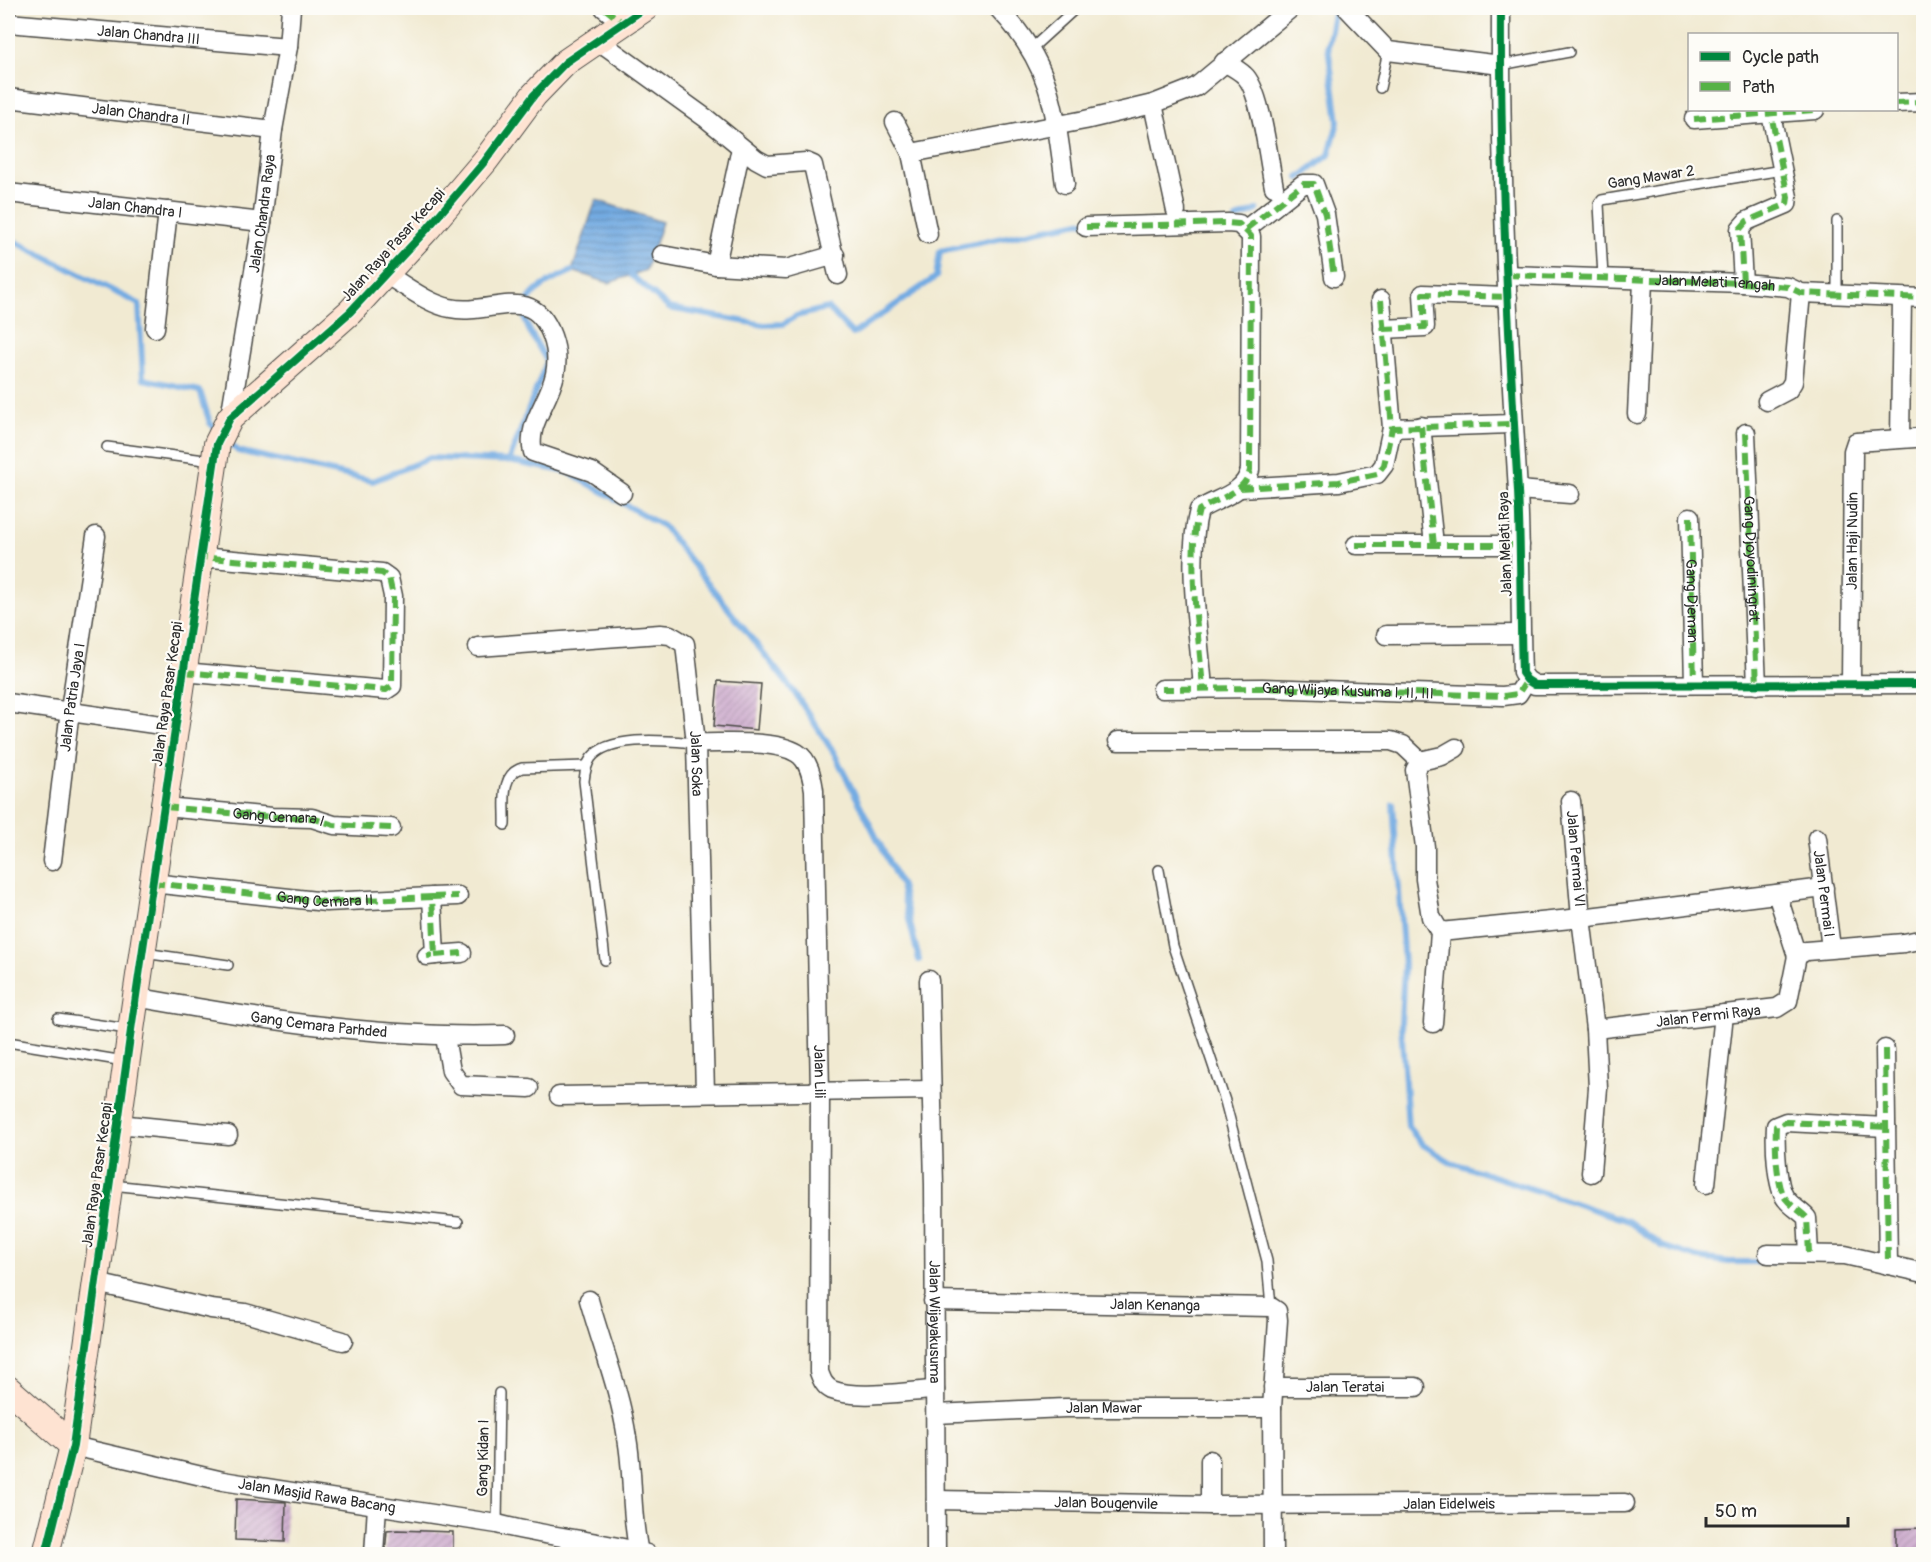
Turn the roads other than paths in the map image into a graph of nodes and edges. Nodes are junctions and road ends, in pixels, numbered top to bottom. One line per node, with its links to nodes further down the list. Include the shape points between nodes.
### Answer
1 (291, 8): 11 (street, Jalan Chandra Raya)
2 (645, 8): 8 (street, Jalan Raya Pasar Kecapi)
3 (998, 8): 12 (street)
4 (1076, 8): 12 (lane)
5 (1291, 8): 15 (street)
6 (1347, 8): 13 (street)
7 (1502, 8): 16 (street, Jalan Melati Raya)
8 (613, 15): 10 (street, Jalan Raya Pasar Kecapi)
9 (8, 23): 11 (street, Jalan Chandra III)
10 (596, 39): 28 (street, via 707,118); 44 (street, Jalan Raya Pasar Kecapi, via 566,62 534,95 485,161)
11 (288, 47): 27 (street, Jalan Chandra Raya)
12 (1031, 49): 26 (street, via 1043,71)
13 (1388, 51): 16 (street); 17 (lane)
14 (1569, 52): 16 (lane)
15 (1224, 62): 21 (street, via 1196,87); 32 (street, via 1245,75 1252,86)
16 (1501, 65): 46 (street, Jalan Melati Raya)
17 (1380, 88)
18 (8, 99): 27 (street, Jalan Chandra II)
19 (1923, 102): 20 (street)
20 (1898, 103)
21 (1153, 104): 26 (street); 35 (street)
22 (1804, 111): 23 (street)
23 (1772, 114): 24 (street); 30 (street)
24 (1694, 119)
25 (895, 122): 29 (street)
26 (1056, 126): 29 (street); 31 (street)
27 (273, 130): 37 (street, Jalan Chandra Raya)
28 (741, 148): 42 (street, via 767,165 813,165); 43 (street)
29 (910, 153): 40 (street)
30 (1782, 170): 48 (lane, Gang Mawar 2, via 1602,200 1599,204); 50 (street, via 1787,204 1748,221 1740,229)
31 (1065, 184)
32 (1274, 187)
33 (8, 193): 34 (street, Jalan Chandra I)
34 (168, 211): 37 (street, Jalan Chandra I); 57 (street)
35 (1176, 211)
36 (1837, 221): 52 (lane)
37 (262, 222): 65 (street, Jalan Chandra Raya)
38 (1086, 226): 39 (street, via 1228,223)
39 (1246, 229): 47 (street, via 1303,184 1314,184 1325,214); 67 (street, via 1251,236 1250,470 1248,480)
40 (928, 234)
41 (662, 255): 43 (street)
42 (835, 255): 43 (street, via 786,269); 45 (street)
43 (717, 265)
44 (385, 274): 65 (street, Jalan Raya Pasar Kecapi); 69 (street, via 447,308 527,307 546,319 558,352 558,372 530,440 533,452 592,472)
45 (838, 275)
46 (1507, 275): 48 (street, Jalan Melati Tengah); 53 (street, Jalan Melati Raya)
47 (1334, 277)
48 (1604, 277): 49 (street, Jalan Melati Tengah)
49 (1643, 281): 50 (street, Jalan Melati Tengah); 60 (street)
50 (1743, 283): 51 (street, Jalan Melati Tengah, via 1788,287)
51 (1801, 293): 52 (street, Jalan Melati Tengah); 59 (street, via 1793,382 1788,390)
52 (1837, 296): 54 (street, Jalan Melati Tengah)
53 (1508, 297): 58 (street, via 1424,294 1425,327); 61 (street, Jalan Melati Raya)
54 (1902, 298): 55 (street, Jalan Melati Tengah); 82 (street, Jalan Haji Nudin, via 1908,438 1856,442 1853,451)
55 (1923, 298)
56 (1381, 300): 58 (street)
57 (155, 328)
58 (1383, 329): 63 (street)
59 (1767, 401)
60 (1637, 414)
61 (1512, 424): 62 (street); 68 (street, Jalan Melati Raya)
62 (1421, 426): 63 (street); 72 (street)
63 (1392, 428): 67 (street, via 1384,465 1377,474 1339,482)
64 (1746, 433): 85 (street, Gang Djoyodiningrat)
65 (222, 437): 66 (lane); 76 (street, Jalan Raya Pasar Kecapi)
66 (107, 447)
67 (1240, 488): 86 (street, via 1199,510 1196,521)
68 (1518, 490): 70 (street); 74 (street, Jalan Melati Raya)
69 (622, 493)
70 (1570, 494)
71 (1690, 517): 83 (street, Gang Djeman)
72 (1433, 535)
73 (96, 536): 89 (street, Jalan Patria Jaya I)
74 (1520, 544): 75 (street); 77 (street, Jalan Melati Raya)
75 (1356, 545)
76 (200, 557): 80 (street, Jalan Raya Pasar Kecapi); 80 (street, via 382,573 389,578 393,596 392,686 386,690)
77 (1521, 634): 78 (street); 81 (street, Jalan Melati Raya, via 1522,673)
78 (1386, 635)
79 (478, 647): 92 (street, Jalan Soka, via 660,634 679,639 686,644)
80 (183, 672): 90 (street, Jalan Raya Pasar Kecapi)
81 (1527, 680): 83 (street, via 1535,686); 86 (street, Gang Wijaya Kusuma I, II, III, via 1518,694 1503,696)
82 (1851, 683): 84 (street); 85 (street)
83 (1694, 684): 85 (street)
84 (1923, 684)
85 (1757, 685)
86 (1203, 688): 87 (street, Gang Wijaya Kusuma I, II, III)
87 (1162, 689)
88 (8, 703): 89 (street)
89 (70, 710): 90 (street); 101 (street, Jalan Patria Jaya I)
90 (175, 726): 97 (street, Jalan Raya Pasar Kecapi)
91 (1118, 741): 94 (street, via 1391,741)
92 (696, 743): 95 (lane, via 652,739 621,744 592,756); 131 (street, Jalan Lili, via 756,744 791,751 799,754 811,773); 132 (street, Jalan Soka)
93 (1456, 748): 94 (street)
94 (1420, 761): 109 (street, via 1415,770 1425,879 1431,918)
95 (586, 766): 98 (lane, via 512,771 506,778); 115 (lane, via 584,781)
96 (1571, 801): 108 (street, Jalan Permai VI)
97 (165, 807): 99 (street, Gang Cemara I); 103 (street, Jalan Raya Pasar Kecapi)
98 (506, 825)
99 (391, 828)
100 (1817, 838): 104 (street, Jalan Permai I)
101 (52, 861)
102 (1159, 870): 148 (lane, via 1173,946 1225,1101 1267,1261)
103 (152, 883): 107 (street, Gang Cemara II, via 326,902); 112 (street, Jalan Raya Pasar Kecapi)
104 (1824, 888): 105 (street); 111 (street, Jalan Permai I)
105 (1777, 894): 108 (street); 114 (street)
106 (458, 896): 107 (street, Gang Cemara II)
107 (432, 897): 113 (street, via 431,955)
108 (1581, 918): 109 (street); 122 (street, Jalan Permai VI)
109 (1440, 932): 121 (street)
110 (1923, 939): 111 (street)
111 (1831, 948): 114 (street)
112 (142, 953): 116 (lane); 118 (street, Jalan Raya Pasar Kecapi)
113 (462, 953)
114 (1797, 956): 119 (street, Jalan Permi Raya, via 1788,1001 1777,1008)
115 (605, 960)
116 (228, 965)
117 (929, 980): 130 (street, Jalan Wijayakusuma)
118 (135, 996): 123 (street, Jalan Raya Pasar Kecapi); 125 (street, Gang Cemara Parhded, via 335,1029)
119 (1724, 1014): 122 (street, Jalan Permi Raya); 138 (street)
120 (58, 1019): 123 (lane)
121 (1433, 1023)
122 (1595, 1029): 137 (street, Jalan Permai VI, via 1598,1088)
123 (130, 1030): 128 (street, Jalan Raya Pasar Kecapi)
124 (505, 1035): 125 (street, Gang Cemara Parhded)
125 (445, 1037): 129 (street, via 451,1071 461,1085)
126 (8, 1042): 128 (lane)
127 (1885, 1049): 135 (street)
128 (126, 1061): 134 (street, Jalan Raya Pasar Kecapi)
129 (530, 1088)
130 (931, 1090): 131 (street); 147 (street, Jalan Wijayakusuma)
131 (820, 1092): 132 (street); 153 (street, Jalan Lili, via 819,1372 823,1384 832,1390 858,1393)
132 (705, 1093): 133 (street)
133 (559, 1096)
134 (118, 1124): 136 (street); 139 (street, Jalan Raya Pasar Kecapi)
135 (1886, 1127): 141 (street, via 1786,1122 1776,1126 1781,1190 1807,1218); 143 (street)
136 (228, 1135)
137 (1591, 1173)
138 (1706, 1184)
139 (109, 1185): 140 (lane); 145 (street, Jalan Raya Pasar Kecapi)
140 (458, 1222)
141 (1809, 1253): 142 (street); 143 (street, via 1845,1255)
142 (1768, 1254)
143 (1888, 1265): 144 (street)
144 (1923, 1273)
145 (96, 1283): 149 (street, via 245,1313); 157 (street, Jalan Raya Pasar Kecapi)
146 (589, 1300): 165 (street, via 627,1438 632,1523)
147 (933, 1301): 148 (street, Jalan Kenanga); 153 (street, Jalan Wijayakusuma)
148 (1271, 1306): 150 (street, via 1277,1311 1278,1320)
149 (343, 1341)
150 (1273, 1387): 151 (street, Jalan Teratai); 155 (street)
151 (1416, 1387)
152 (8, 1389): 157 (street, Jalan Masjid Rawa Bacang)
153 (935, 1390): 156 (street, Jalan Wijayakusuma)
154 (499, 1393): 164 (lane, Gang Kidan I)
155 (1272, 1408): 156 (street, Jalan Mawar, via 1065,1408); 162 (street)
156 (936, 1414): 159 (street, Jalan Wijayakusuma)
157 (73, 1446): 163 (street, Jalan Masjid Rawa Bacang, via 222,1481); 166 (street, Jalan Raya Pasar Kecapi)
158 (1210, 1460): 161 (street)
159 (936, 1500): 161 (street, Jalan Bougenvile); 168 (street, Jalan Wijayakusuma)
160 (1625, 1503): 162 (street, Jalan Eidelweis)
161 (1210, 1505): 162 (street, Jalan Bougenvile)
162 (1274, 1505): 169 (street)
163 (376, 1506): 164 (street, Jalan Masjid Rawa Bacang); 167 (street)
164 (496, 1524): 165 (street, Jalan Masjid Rawa Bacang)
165 (643, 1553)
166 (46, 1554)
167 (374, 1554)
168 (936, 1554)
169 (1273, 1554)

